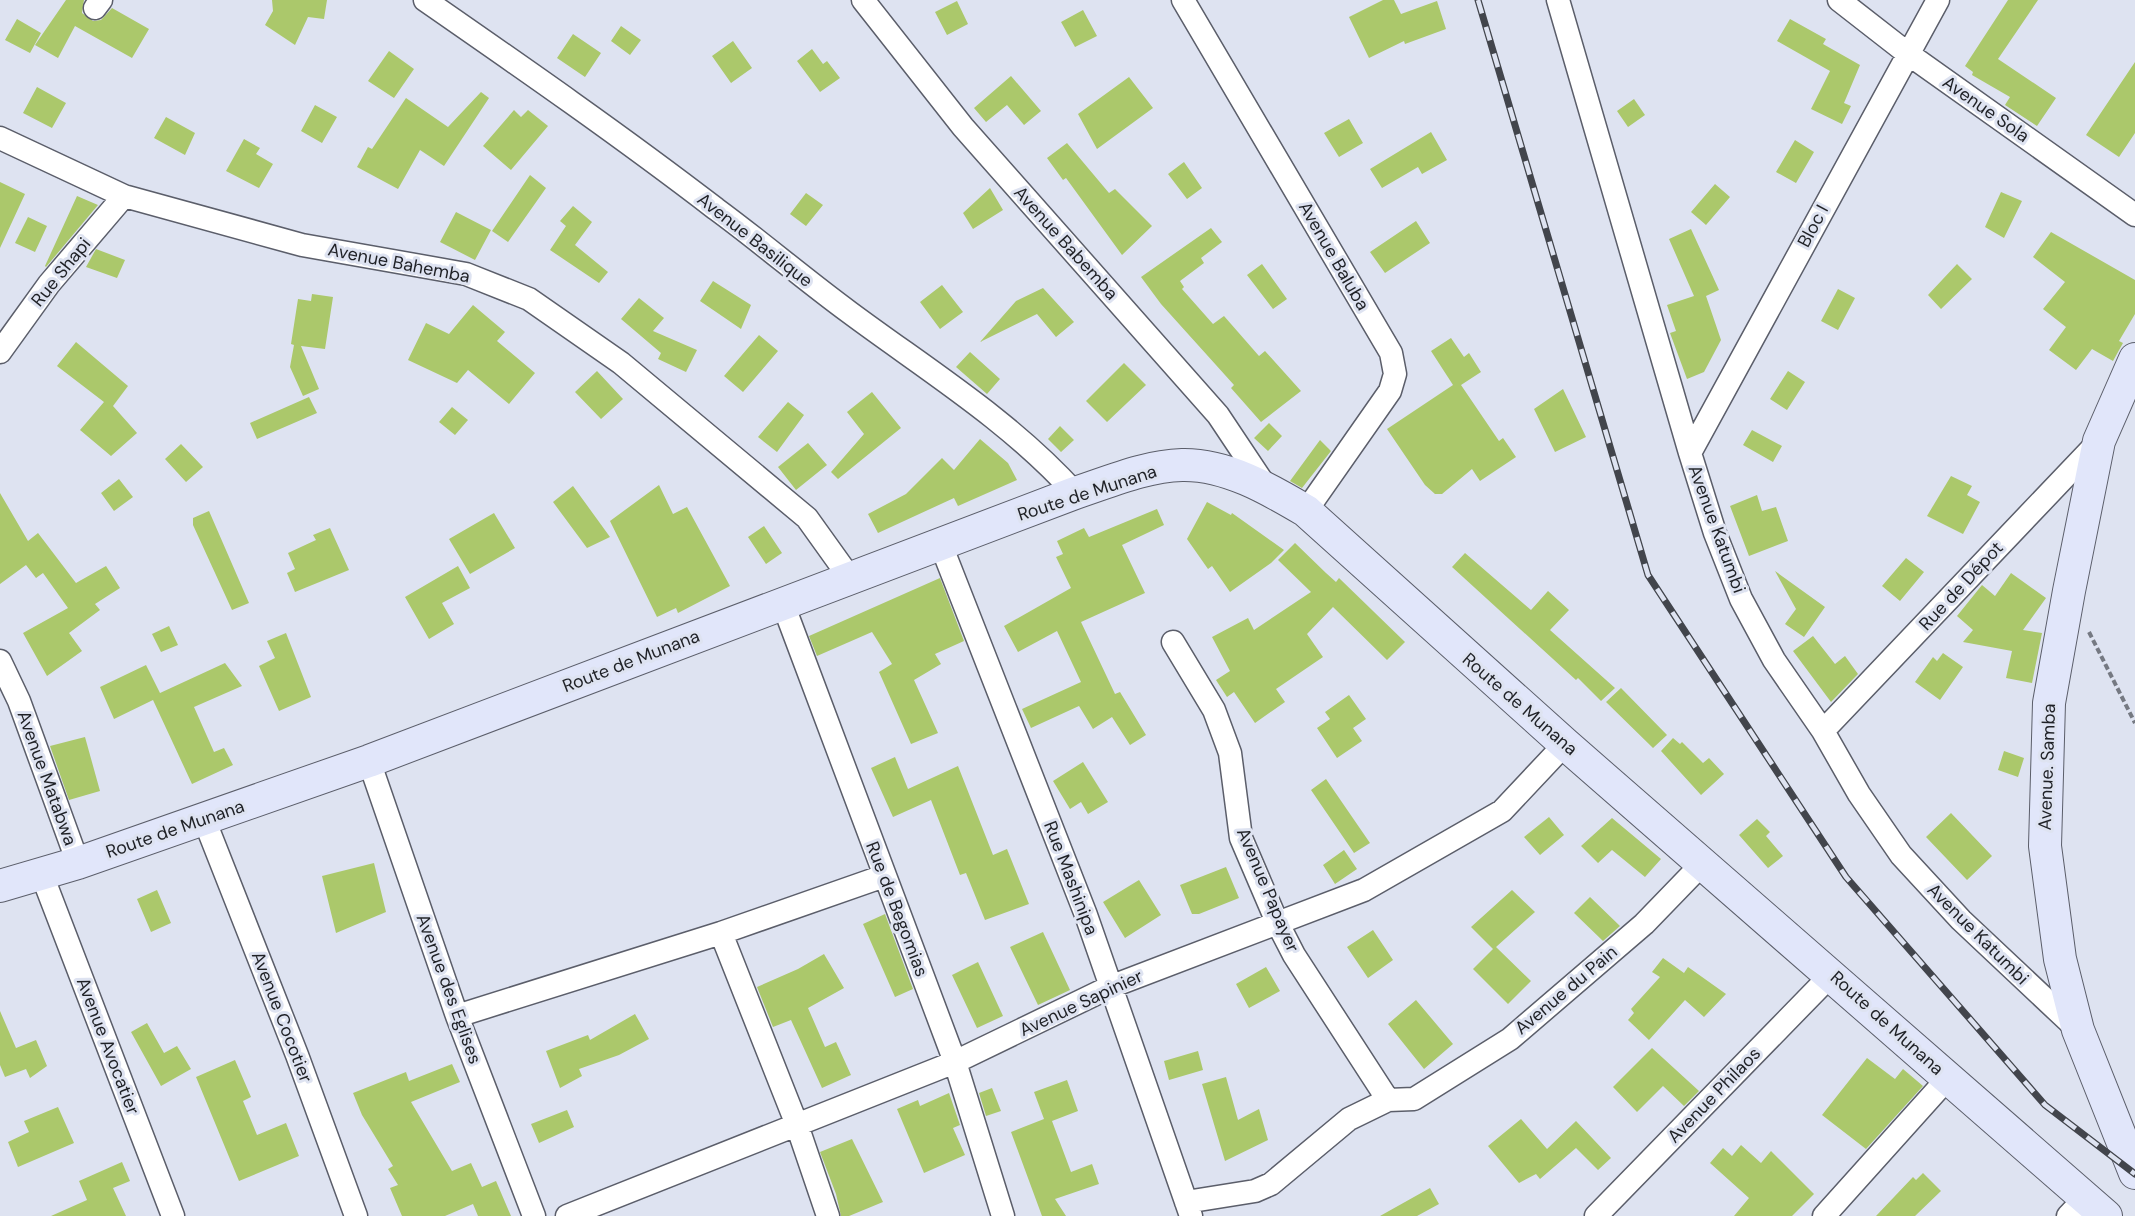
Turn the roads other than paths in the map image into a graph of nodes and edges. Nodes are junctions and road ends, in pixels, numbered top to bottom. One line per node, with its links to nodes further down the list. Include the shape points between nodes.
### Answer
1 (425, 0): 16 (street, Avenue Basilique, via 564,95 849,312 980,405)
2 (863, 0): 15 (street, Avenue Babemba, via 963,127 1218,414)
3 (1182, 0): 17 (street, Avenue Baluba, via 1391,353 1395,374 1389,391)
4 (1839, 0): 7 (street, Avenue Sola)
5 (1938, 0): 7 (street, Bloc I)
6 (1560, 1): 14 (street, Avenue Katumbi)
7 (1907, 53): 10 (street, Avenue Sola); 14 (street, Bloc I)
8 (0, 138): 9 (street, Avenue Bahemba)
9 (124, 196): 11 (street, Rue Shapi, via 49,284); 19 (street, Avenue Bahemba, via 302,245 466,274 529,299 621,363 807,518)
10 (2135, 215)
11 (0, 352)
12 (2135, 359): 13 (main road, Avenue. Samba)
13 (2098, 441): 23 (street, Rue de Dépot); 37 (main road, Avenue. Samba, via 2049,703 2045,846 2060,959)
14 (1690, 453): 23 (street, Avenue Katumbi, via 1741,599 1774,660)
15 (1266, 487): 16 (main road, Route de Munana, via 1221,471 1183,465 1145,471); 17 (main road, Route de Munana)
16 (1075, 493): 18 (main road, Route de Munana)
17 (1306, 511): 24 (main road, Route de Munana)
18 (941, 545): 19 (main road, Route de Munana); 35 (street, Rue Mashinipa, via 1086,915)
19 (850, 578): 20 (main road, Route de Munana)
20 (783, 604): 25 (main road, Route de Munana); 30 (street, Rue de Begomias)
21 (1173, 642): 32 (street, Avenue Papayer, via 1214,711 1230,753 1241,838)
22 (0, 661): 28 (street, Avenue Matabwa, via 19,701)
23 (1823, 731): 37 (street, Avenue Katumbi, via 1858,794 1901,855 1961,920)
24 (1565, 744): 27 (main road, Route de Munana); 32 (street, Avenue Sapinier, via 1502,811 1364,890)
25 (369, 761): 26 (main road, Route de Munana); 36 (street, Avenue des Eglises)
26 (204, 819): 28 (main road, Route de Munana); 46 (street, Avenue Cocotier)
27 (1704, 862): 34 (main road, Route de Munana); 40 (street, Avenue du Pain, via 1644,924 1509,1039 1414,1099)
28 (78, 863): 29 (main road, Route de Munana)
29 (42, 875): 31 (main road, Route de Munana); 45 (street, Avenue Avocatier)
30 (884, 876): 33 (street); 38 (street, Rue de Begomias)
31 (0, 886)
32 (1277, 922): 35 (street, Avenue Sapinier); 40 (street, Avenue Papayer, via 1294,955)
33 (721, 933): 36 (street); 41 (street)
34 (1832, 974): 39 (main road, Route de Munana); 51 (street, Avenue Philaos)
35 (1110, 987): 38 (street, Avenue Sapinier); 43 (street, Rue Mashinipa)
36 (457, 1016): 47 (street, Avenue des Eglises)
37 (2078, 1030): 42 (main road, Avenue. Samba)
38 (955, 1062): 41 (street, Avenue Sapinier); 50 (street, Rue de Begomias)
39 (1948, 1078): 44 (main road, Route de Munana); 52 (street)
40 (1388, 1100): 43 (street, via 1349,1119 1271,1184)
41 (796, 1125): 48 (street, Avenue Sapinier); 49 (street)
42 (2135, 1173)
43 (1188, 1209)
44 (2087, 1210)
45 (173, 1216)
46 (356, 1216)
47 (534, 1216)
48 (567, 1216)
49 (828, 1216)
50 (1003, 1216)
51 (1596, 1216)
52 (1824, 1216)

